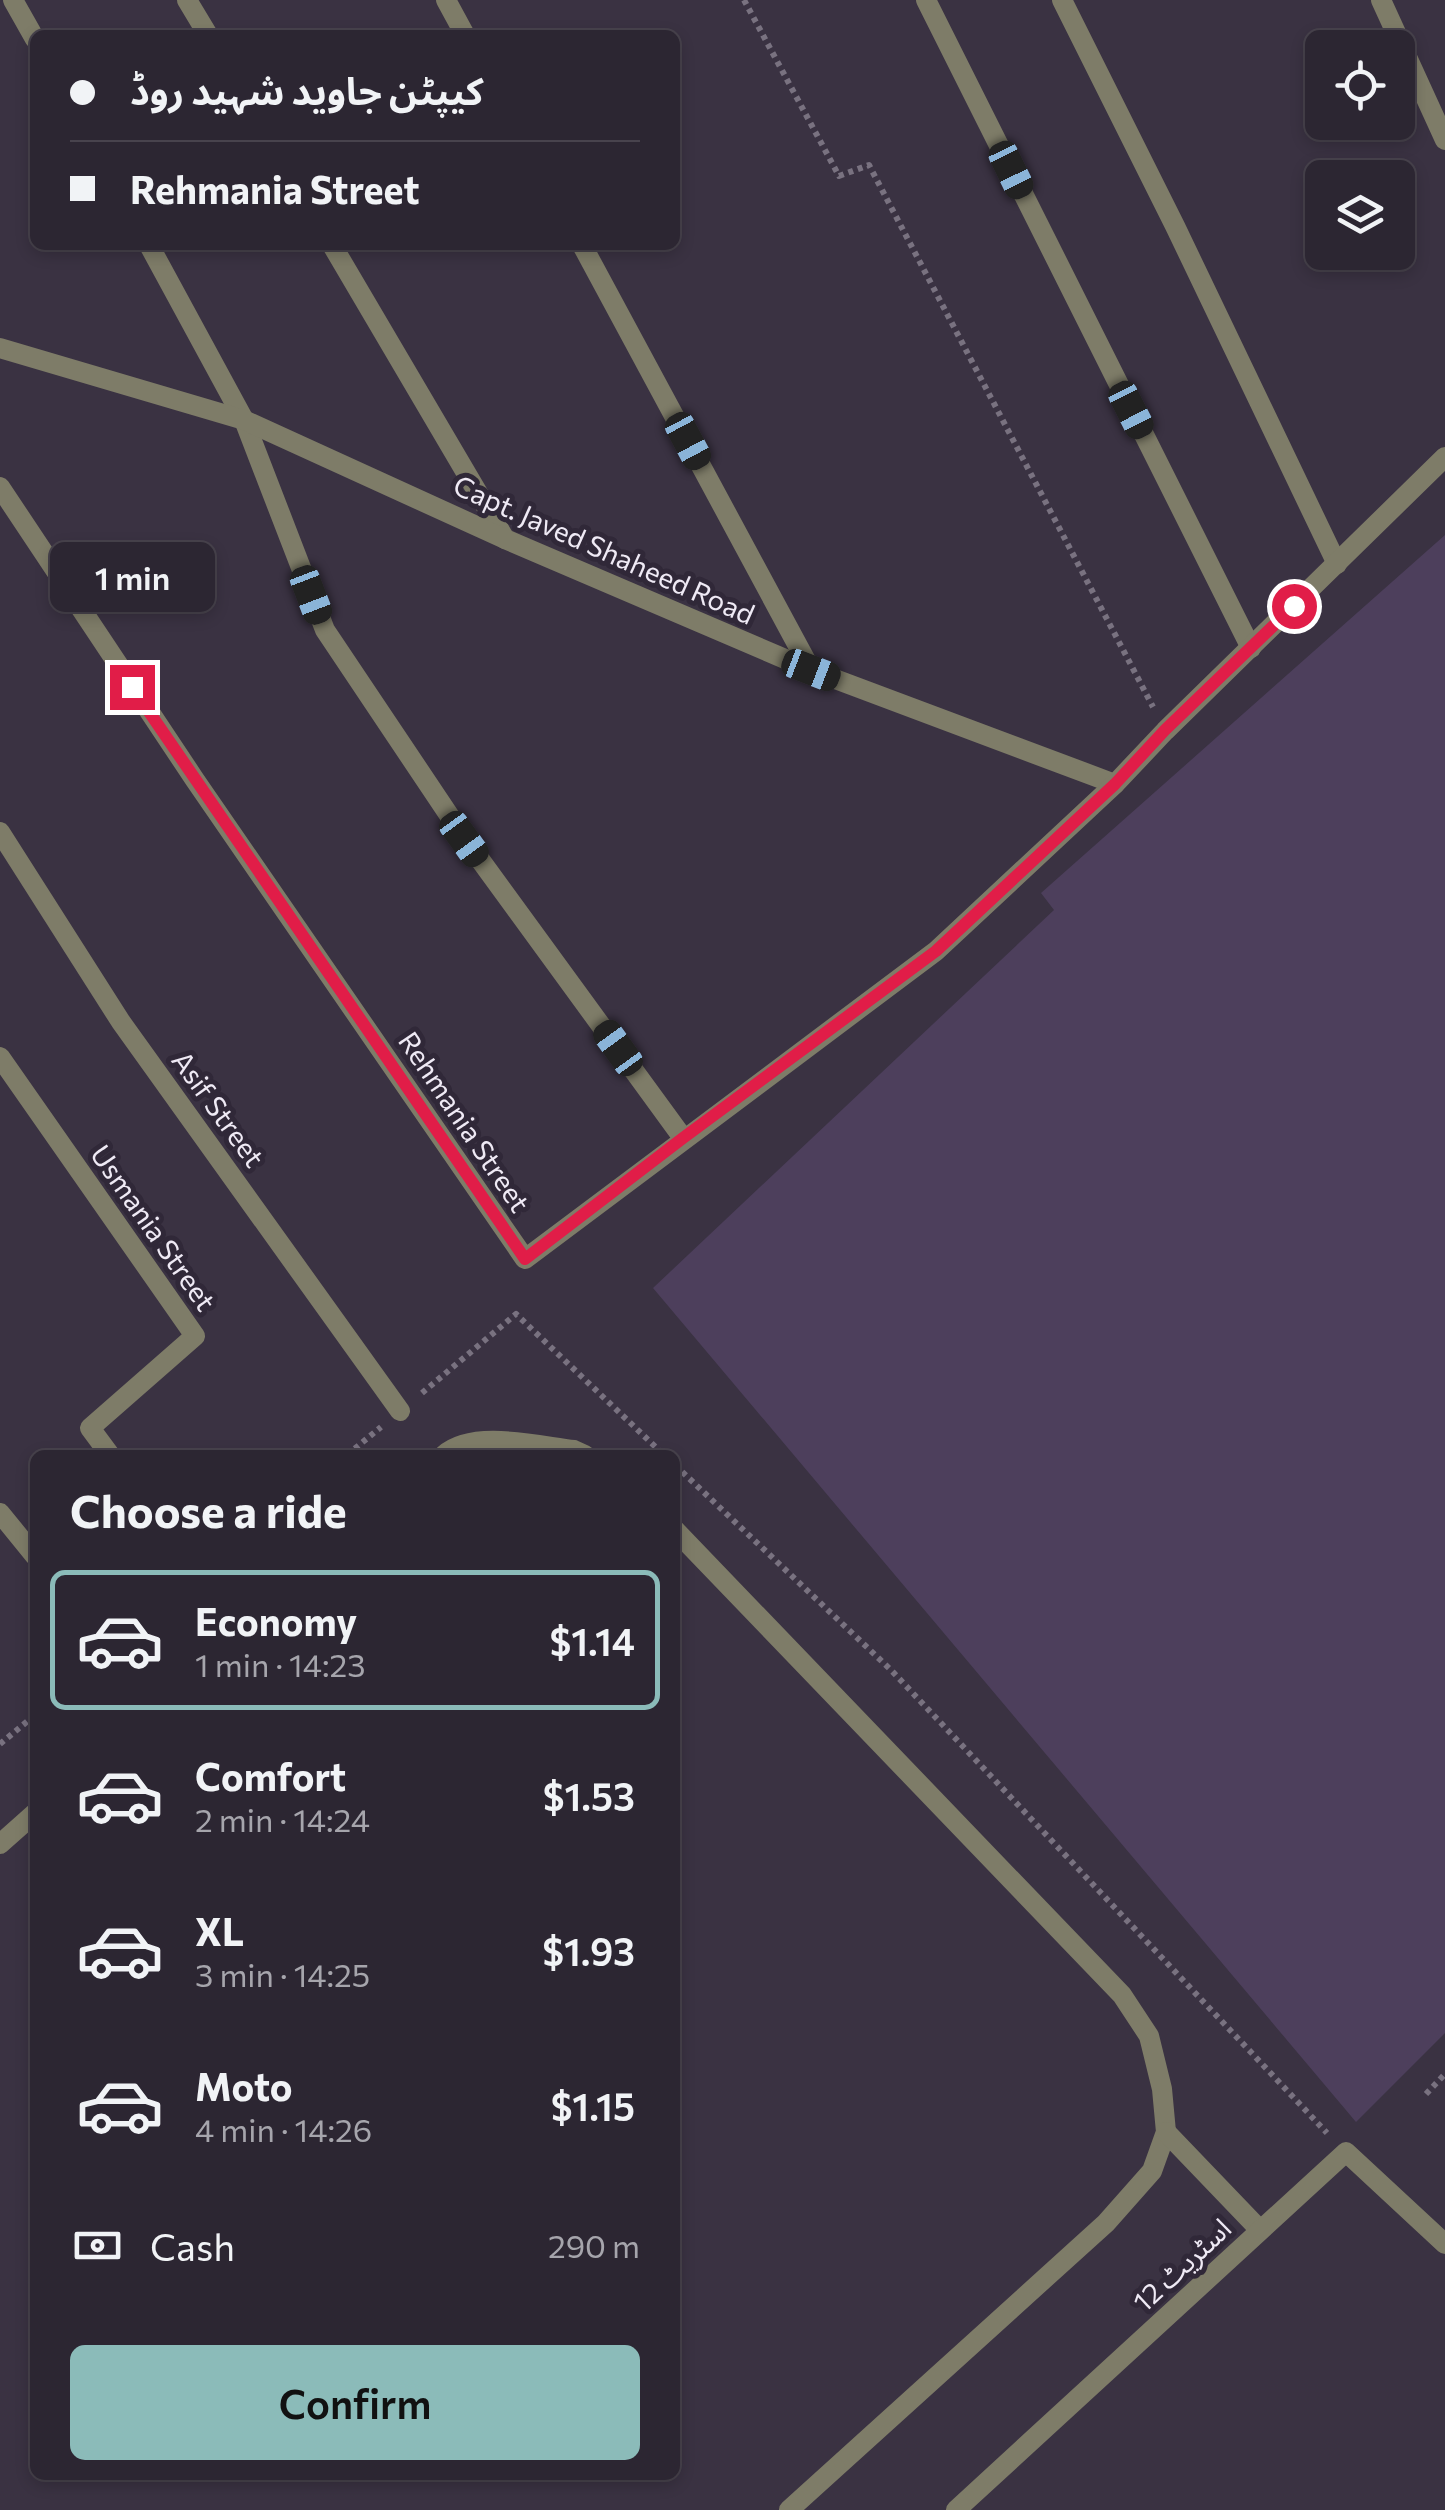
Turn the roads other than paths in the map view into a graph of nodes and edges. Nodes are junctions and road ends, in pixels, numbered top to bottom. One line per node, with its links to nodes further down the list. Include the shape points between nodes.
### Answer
1 (13, 0): 7 (street)
2 (187, 0): 8 (street)
3 (446, 0): 9 (street)
4 (926, 0): 20 (street)
5 (1062, 0): 19 (street)
6 (1381, 0): 10 (street)
7 (30, 30)
8 (205, 30)
9 (462, 30)
10 (1445, 140)
11 (152, 250): 15 (street)
12 (335, 250): 18 (street)
13 (585, 250): 21 (street)
14 (0, 348): 15 (street, Capt. Javed Shaheed Road)
15 (244, 420): 18 (street, Capt. Javed Shaheed Road); 25 (street, via 325,630 464,839)
16 (1445, 457): 19 (street)
17 (0, 487): 25 (street, Rehmania Street, via 525,1259)
18 (505, 539): 21 (street, Capt. Javed Shaheed Road)
19 (1337, 564): 20 (street)
20 (1251, 648): 22 (street)
21 (811, 670): 22 (street, Capt. Javed Shaheed Road)
22 (1115, 784): 25 (street, Rehmania Street, via 936,951)
23 (0, 832): 26 (street, Asif Street, via 122,1022)
24 (0, 1058): 27 (street, Usmania Street, via 196,1336 90,1428)
25 (683, 1138)
26 (400, 1411)
27 (106, 1450)
28 (450, 1450): 29 (street, via 482,1440)
29 (574, 1450)
30 (0, 1513): 32 (street)
31 (680, 1535): 35 (street, via 1122,1995 1150,2036)
32 (30, 1550)
33 (30, 1817): 34 (street)
34 (0, 1844)
35 (1166, 2132): 36 (street); 38 (street, via 1152,2171 1106,2223)
36 (1260, 2230): 37 (street, اسٹریٹ 12, via 1346,2152); 39 (street, اسٹریٹ 12)
37 (1445, 2244)
38 (790, 2510)
39 (956, 2510)

